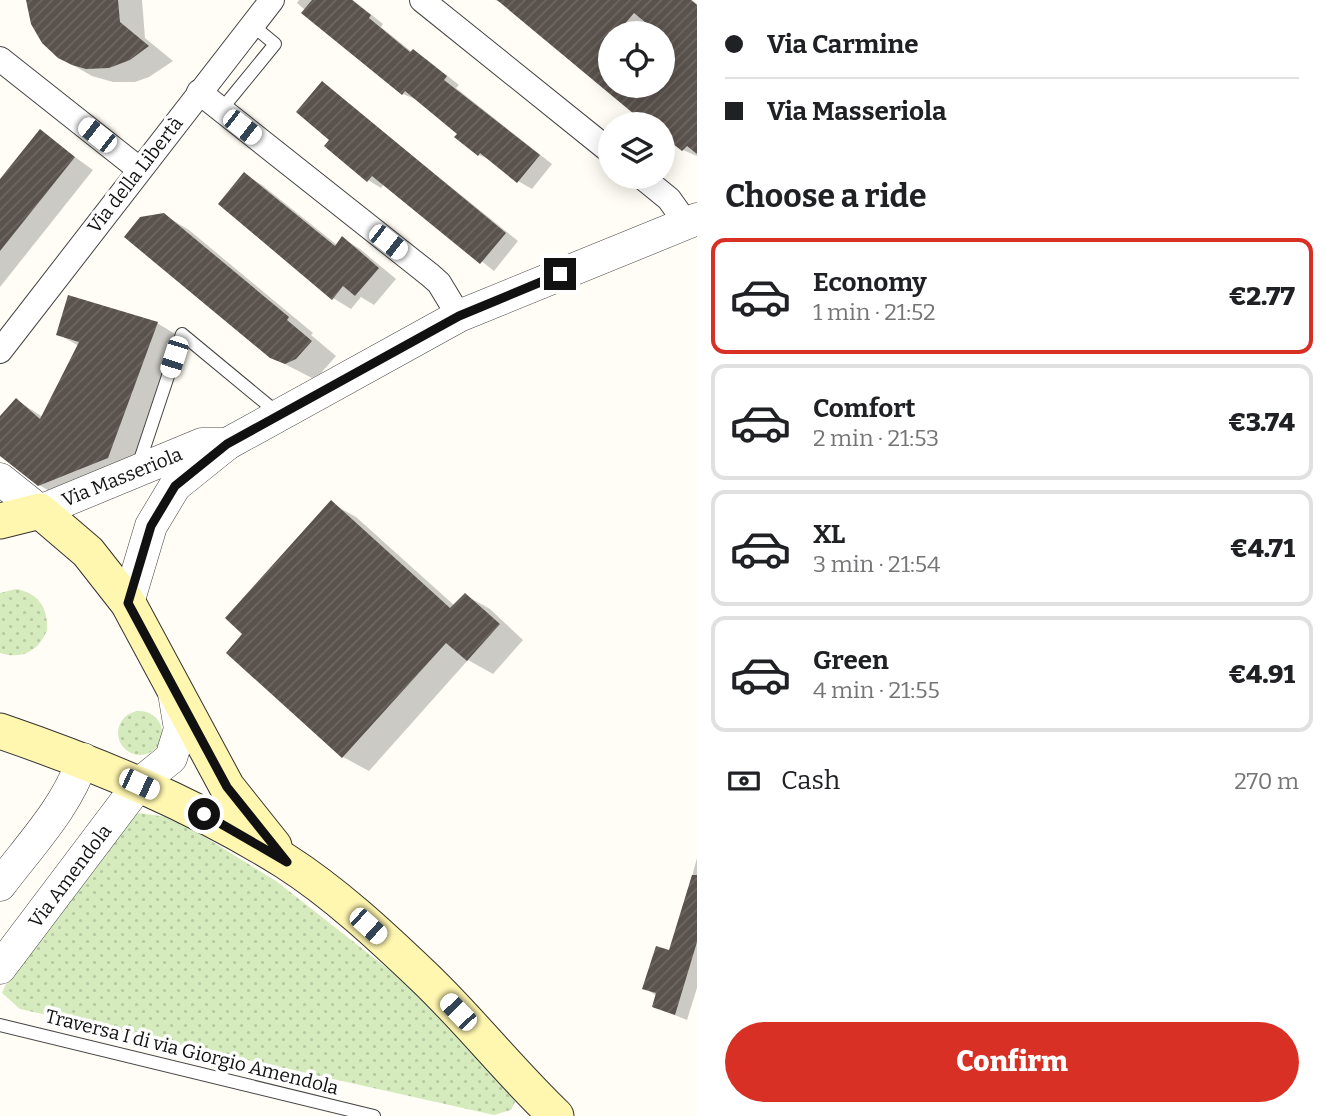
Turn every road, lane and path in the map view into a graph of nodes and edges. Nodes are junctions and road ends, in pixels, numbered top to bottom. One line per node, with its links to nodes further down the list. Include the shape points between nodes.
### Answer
1 (272, 0): 3 (street, Via della Libertà)
2 (422, 0): 7 (street)
3 (252, 25): 5 (street, Via della Libertà); 6 (lane, via 275,44)
4 (0, 59): 8 (street)
5 (199, 92): 6 (street); 8 (street, Via della Libertà)
6 (221, 110): 11 (street, via 439,283)
7 (598, 142)
8 (139, 169): 12 (street, Via della Libertà)
9 (657, 189): 10 (street)
10 (691, 221): 11 (street, Via Masseriola)
11 (459, 316): 13 (street, Via Masseriola)
12 (0, 351)
13 (281, 416): 14 (street, Via Masseriola); 15 (lane, via 182,334)
14 (227, 444): 15 (street, Via Masseriola, via 202,444); 19 (street, via 175,486 151,526)
15 (137, 469): 17 (street, Via Masseriola)
16 (0, 479): 17 (street)
17 (40, 511): 18 (main road, Via Masseriola); 19 (main road, via 88,552)
18 (0, 521)
19 (128, 603): 20 (main road)
20 (174, 690): 23 (street, Via Amendola, via 180,729 171,758); 24 (main road, via 227,787)
21 (0, 731): 22 (main road)
22 (83, 759): 23 (main road); 25 (street, via 62,803)
23 (139, 784): 24 (main road, via 204,814); 26 (street, Via Amendola)
24 (287, 862): 29 (main road, via 424,977)
25 (0, 885)
26 (0, 968)
27 (0, 1026): 28 (lane, Traversa I di via Giorgio Amendola)
28 (374, 1116)
29 (556, 1116)

